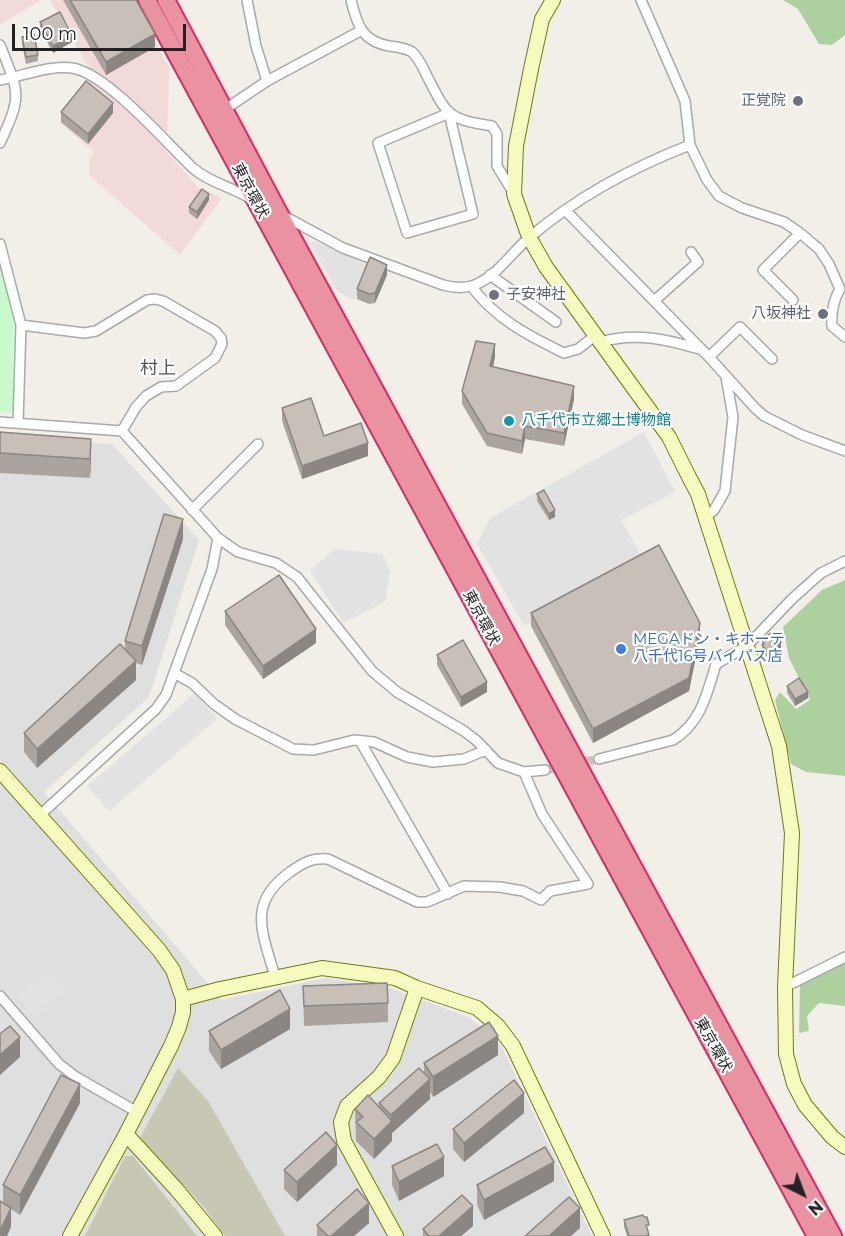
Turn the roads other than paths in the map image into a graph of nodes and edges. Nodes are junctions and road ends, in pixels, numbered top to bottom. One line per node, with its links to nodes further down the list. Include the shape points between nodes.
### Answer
1 (147, 0): 17 (highway, 東京環状)
2 (166, 0): 12 (highway, 東京環状)
3 (247, 0): 11 (street)
4 (351, 0): 7 (street)
5 (554, 0): 16 (street, via 542,19 531,69 516,146)
6 (641, 0): 15 (street, via 685,101)
7 (362, 30): 11 (street); 13 (street, via 376,44 410,51)
8 (0, 45): 9 (street)
9 (13, 78): 10 (street); 14 (street, via 15,107); 17 (street, via 59,67 88,73 144,118 195,170)
10 (0, 80)
11 (267, 81): 12 (street)
12 (224, 110): 19 (highway, 東京環状)
13 (449, 114): 13 (street, via 378,143 407,233 473,214); 16 (street, via 492,126 497,134 497,166)
14 (0, 143)
15 (690, 145): 18 (street, via 657,158); 20 (street, via 719,196 784,222)
16 (514, 194): 21 (street)
17 (255, 201): 19 (street); 68 (highway, 東京環状)
18 (565, 210): 21 (street); 27 (street)
19 (279, 213): 25 (street, via 343,248 443,285 459,289); 69 (highway, 東京環状)
20 (800, 233): 26 (street, via 763,270); 30 (street, via 819,249 836,277 840,289 834,299 832,326)
21 (529, 237): 24 (street); 31 (street)
22 (0, 244): 29 (street)
23 (691, 252): 27 (street, via 698,262)
24 (490, 275): 25 (street); 28 (street)
25 (471, 286): 31 (street, via 503,320 564,353)
26 (793, 300)
27 (654, 301): 32 (street)
28 (556, 322)
29 (21, 325): 37 (street); 38 (street, via 96,331 155,299 215,331 222,344 215,358 176,386 161,387 146,396)
30 (845, 337)
31 (598, 338): 32 (street, via 647,337); 42 (street, via 669,437 698,494)
32 (701, 349): 33 (street)
33 (709, 357): 34 (street, via 740,327); 35 (street)
34 (772, 359)
35 (726, 377): 40 (street, via 764,416); 42 (street, via 733,417 725,491)
36 (0, 422): 37 (street)
37 (18, 423): 38 (street)
38 (122, 430): 41 (street)
39 (258, 444): 41 (street)
40 (845, 451)
41 (192, 510): 43 (street)
42 (705, 518): 45 (street)
43 (218, 538): 46 (street, via 212,569); 48 (street, via 238,552 291,571 372,671 397,692 464,731)
44 (845, 561): 45 (street, via 820,573 802,588)
45 (747, 646): 49 (street, via 716,664 703,707 682,734 673,740); 57 (street, via 779,746 792,833)
46 (174, 673): 47 (street, via 235,719 293,749 314,750); 53 (street, via 156,709)
47 (360, 741): 48 (street, via 433,762 464,759); 54 (street)
48 (486, 750): 52 (street, via 498,763)
49 (598, 759)
50 (544, 770): 52 (street)
51 (0, 771): 53 (street)
52 (524, 772): 54 (street, via 542,814 588,884 550,891 541,900 523,891 499,887 464,886)
53 (40, 814): 60 (street, via 159,950 173,970)
54 (448, 894): 56 (street, via 417,902 328,859 306,861 280,879 265,898 260,913)
55 (845, 957): 57 (street)
56 (275, 977): 58 (street, via 322,968 395,978); 60 (street)
57 (785, 987): 63 (street, via 786,1053 794,1084 805,1105)
58 (417, 988): 64 (street, via 477,1008 507,1035); 67 (street, via 393,1058 379,1077 347,1106 341,1122 344,1141)
59 (0, 996): 61 (street, via 59,1064)
60 (183, 999): 61 (street, via 183,1012 171,1046)
61 (137, 1112): 62 (street)
62 (126, 1134): 65 (street); 66 (street)
63 (845, 1147)
64 (599, 1234)
65 (70, 1236)
66 (214, 1236)
67 (396, 1236)
68 (816, 1236)
69 (833, 1236)

